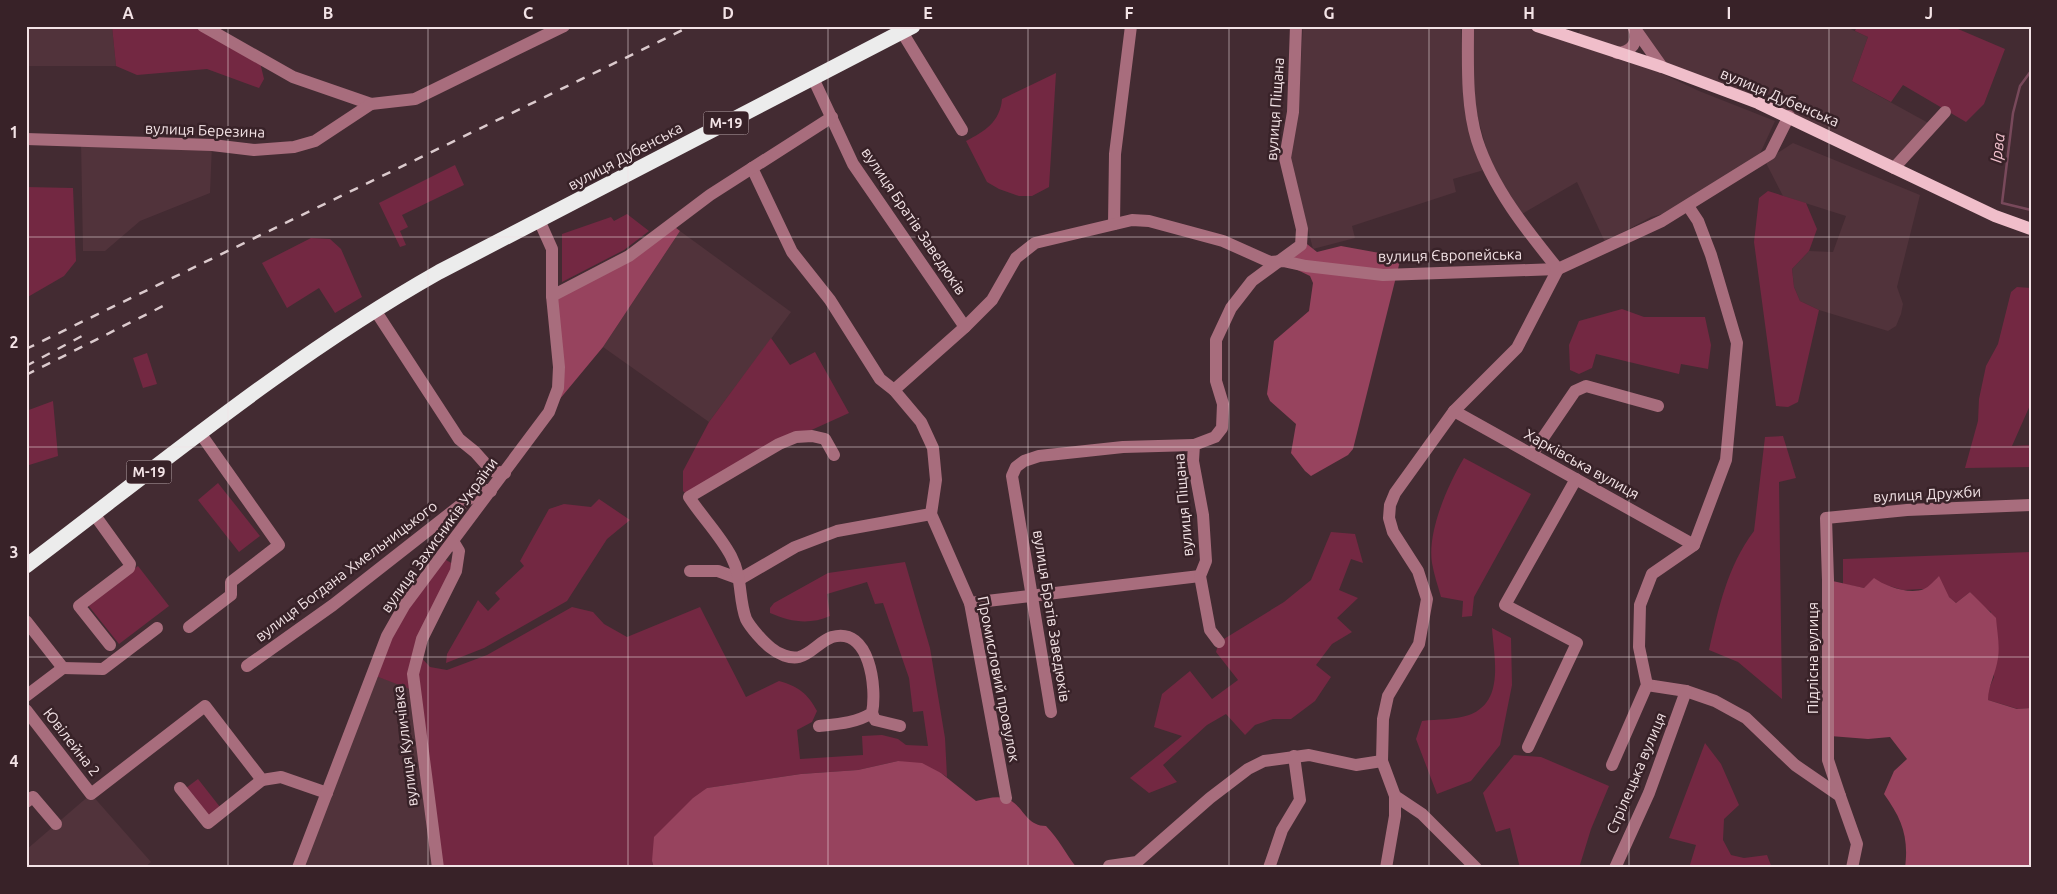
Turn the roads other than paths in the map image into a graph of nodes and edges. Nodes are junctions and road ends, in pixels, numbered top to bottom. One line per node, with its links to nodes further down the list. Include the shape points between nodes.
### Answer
1 (203, 26): 12 (street, via 293,77)
2 (564, 26): 12 (street, via 415,99)
3 (1131, 26): 22 (street, via 1115,154)
4 (1296, 26): 24 (street, вулиця Піщана, via 1293,112 1286,158 1302,229 1301,245)
5 (1468, 26): 25 (street, via 1471,110 1477,140 1498,186)
6 (1537, 26): 9 (main road, вулиця Дубенська)
7 (1634, 27): 9 (street, via 1637,35 1633,45); 10 (street)
8 (908, 29): 11 (highway, вулиця Дубенська / М-19); 16 (street)
9 (1617, 53): 10 (main road, вулиця Дубенська)
10 (1662, 67): 14 (main road, вулиця Дубенська)
11 (813, 78): 15 (street, вулиця Братів Заведюків); 21 (highway, вулиця Дубенська / М-19)
12 (371, 104): 17 (street, вулиця Березина, via 315,140 294,147 254,150)
13 (1945, 112): 19 (street)
14 (1789, 116): 19 (main road, вулиця Дубенська); 20 (street, вулиця Європейська, via 1770,154)
15 (832, 117): 18 (street); 28 (street, вулиця Братів Заведюків, via 853,164)
16 (962, 130)
17 (26, 139)
18 (752, 168): 26 (street, via 629,256); 29 (street, via 792,252 830,300 880,379)
19 (1894, 168): 23 (main road, вулиця Дубенська)
20 (1688, 206): 25 (street, вулиця Європейська); 44 (street, via 1698,221 1711,254 1737,343 1726,460)
21 (539, 220): 26 (street, вулиця Захисників України, via 552,249); 27 (highway, М-19, via 439,272)
22 (1114, 224): 24 (street, вулиця Європейська, via 1149,221 1223,241 1270,262); 28 (street, вулиця Європейська, via 1035,243 1016,258 992,300)
23 (2031, 229)
24 (1283, 260): 25 (street, вулиця Європейська, via 1306,266 1383,275); 33 (street, вулиця Піщана, via 1252,281 1231,308 1216,340 1216,381 1223,404 1222,428 1215,437)
25 (1558, 268): 31 (street, via 1517,348)
26 (552, 296): 36 (street, вулиця Захисників України, via 558,388 549,412)
27 (375, 310): 32 (highway, М-19, via 272,379); 36 (street, via 459,439 492,471)
28 (966, 327): 29 (street, вулиця Європейська)
29 (894, 390): 40 (street, via 922,422 933,448 936,480)
30 (1658, 406): 34 (street, via 1586,386 1575,391)
31 (1454, 411): 34 (street, Харківська вулиця); 68 (street, via 1395,492 1390,505 1393,532 1418,571 1427,599 1419,644 1388,696 1383,719)
32 (200, 433): 41 (highway, М-19); 52 (street, via 279,546 231,582 231,595)
33 (1194, 445): 47 (street, вулиця Піщана, via 1206,560); 49 (street, вулиця Братів Заведюків, via 1123,447 1039,456 1016,467 1012,476)
34 (1532, 454): 37 (street, Харківська вулиця)
35 (834, 455): 48 (street, via 824,439 796,437 689,497 730,555)
36 (505, 472): 38 (street, вулиця Захисників України)
37 (1576, 479): 44 (street, Харківська вулиця); 66 (street, via 1505,605 1577,643)
38 (491, 491): 43 (street, вулиця Захисників України); 56 (street, вулиця Богдана Хмельницького, via 467,500 333,605)
39 (2031, 505): 42 (street, вулиця Дружби, via 1907,510)
40 (930, 514): 48 (street, via 837,531 795,547); 50 (street, Промисловий провулок)
41 (97, 518): 45 (highway, М-19); 55 (street, via 130,564 80,606)
42 (1826, 518): 74 (street, Підлісна вулиця, via 1828,760)
43 (453, 541): 72 (street, вулиця Захисників України, via 404,606 387,636); 80 (street, вулиця Куличівка, via 458,551 456,571 422,639 413,674)
44 (1694, 545): 58 (street, via 1652,574 1640,606 1639,647)
45 (26, 566)
46 (690, 571): 48 (street, via 718,571)
47 (1200, 576): 49 (street); 54 (street, вулиця Піщана, via 1210,630)
48 (740, 579): 63 (street, via 747,620 770,648 786,656 799,657 830,637 853,638 864,651 871,673 874,688)
49 (1032, 596): 50 (street); 62 (street, вулиця Братів Заведюків)
50 (970, 604): 75 (street, Промисловий провулок)
51 (26, 621): 57 (street)
52 (188, 626)
53 (158, 628): 57 (street, via 103,669)
54 (1219, 642)
55 (110, 645)
56 (247, 666)
57 (63, 668): 60 (street)
58 (1647, 685): 59 (street); 69 (street, Стрілецька вулиця)
59 (1686, 691): 74 (street, via 1715,701 1746,718 1795,765); 84 (street, Стрілецька вулиця, via 1649,793)
60 (26, 696)
61 (26, 710): 70 (street, Ювілейна 2, via 91,794 205,706)
62 (1051, 712)
63 (872, 714): 64 (street, via 846,724); 65 (street, via 875,720)
64 (819, 726)
65 (900, 726)
66 (1528, 747)
67 (1294, 756): 68 (street, via 1309,755 1356,765); 78 (street, via 1264,761 1248,769 1137,862); 81 (street, via 1300,800 1282,830)
68 (1382, 762): 73 (street)
69 (1612, 765)
70 (262, 780): 71 (street, via 208,822); 72 (street, via 281,777)
71 (180, 788)
72 (327, 794): 79 (street, вулиця Захисників України)
73 (1395, 796): 82 (street); 83 (street, via 1422,814)
74 (1840, 796): 85 (street, Підлісна вулиця, via 1857,844)
75 (1006, 798)
76 (26, 802): 77 (street, via 33,797)
77 (56, 824)
78 (1108, 866)
79 (298, 868)
80 (438, 868)
81 (1269, 868)
82 (1386, 868)
83 (1476, 868)
84 (1615, 868)
85 (1852, 868)

